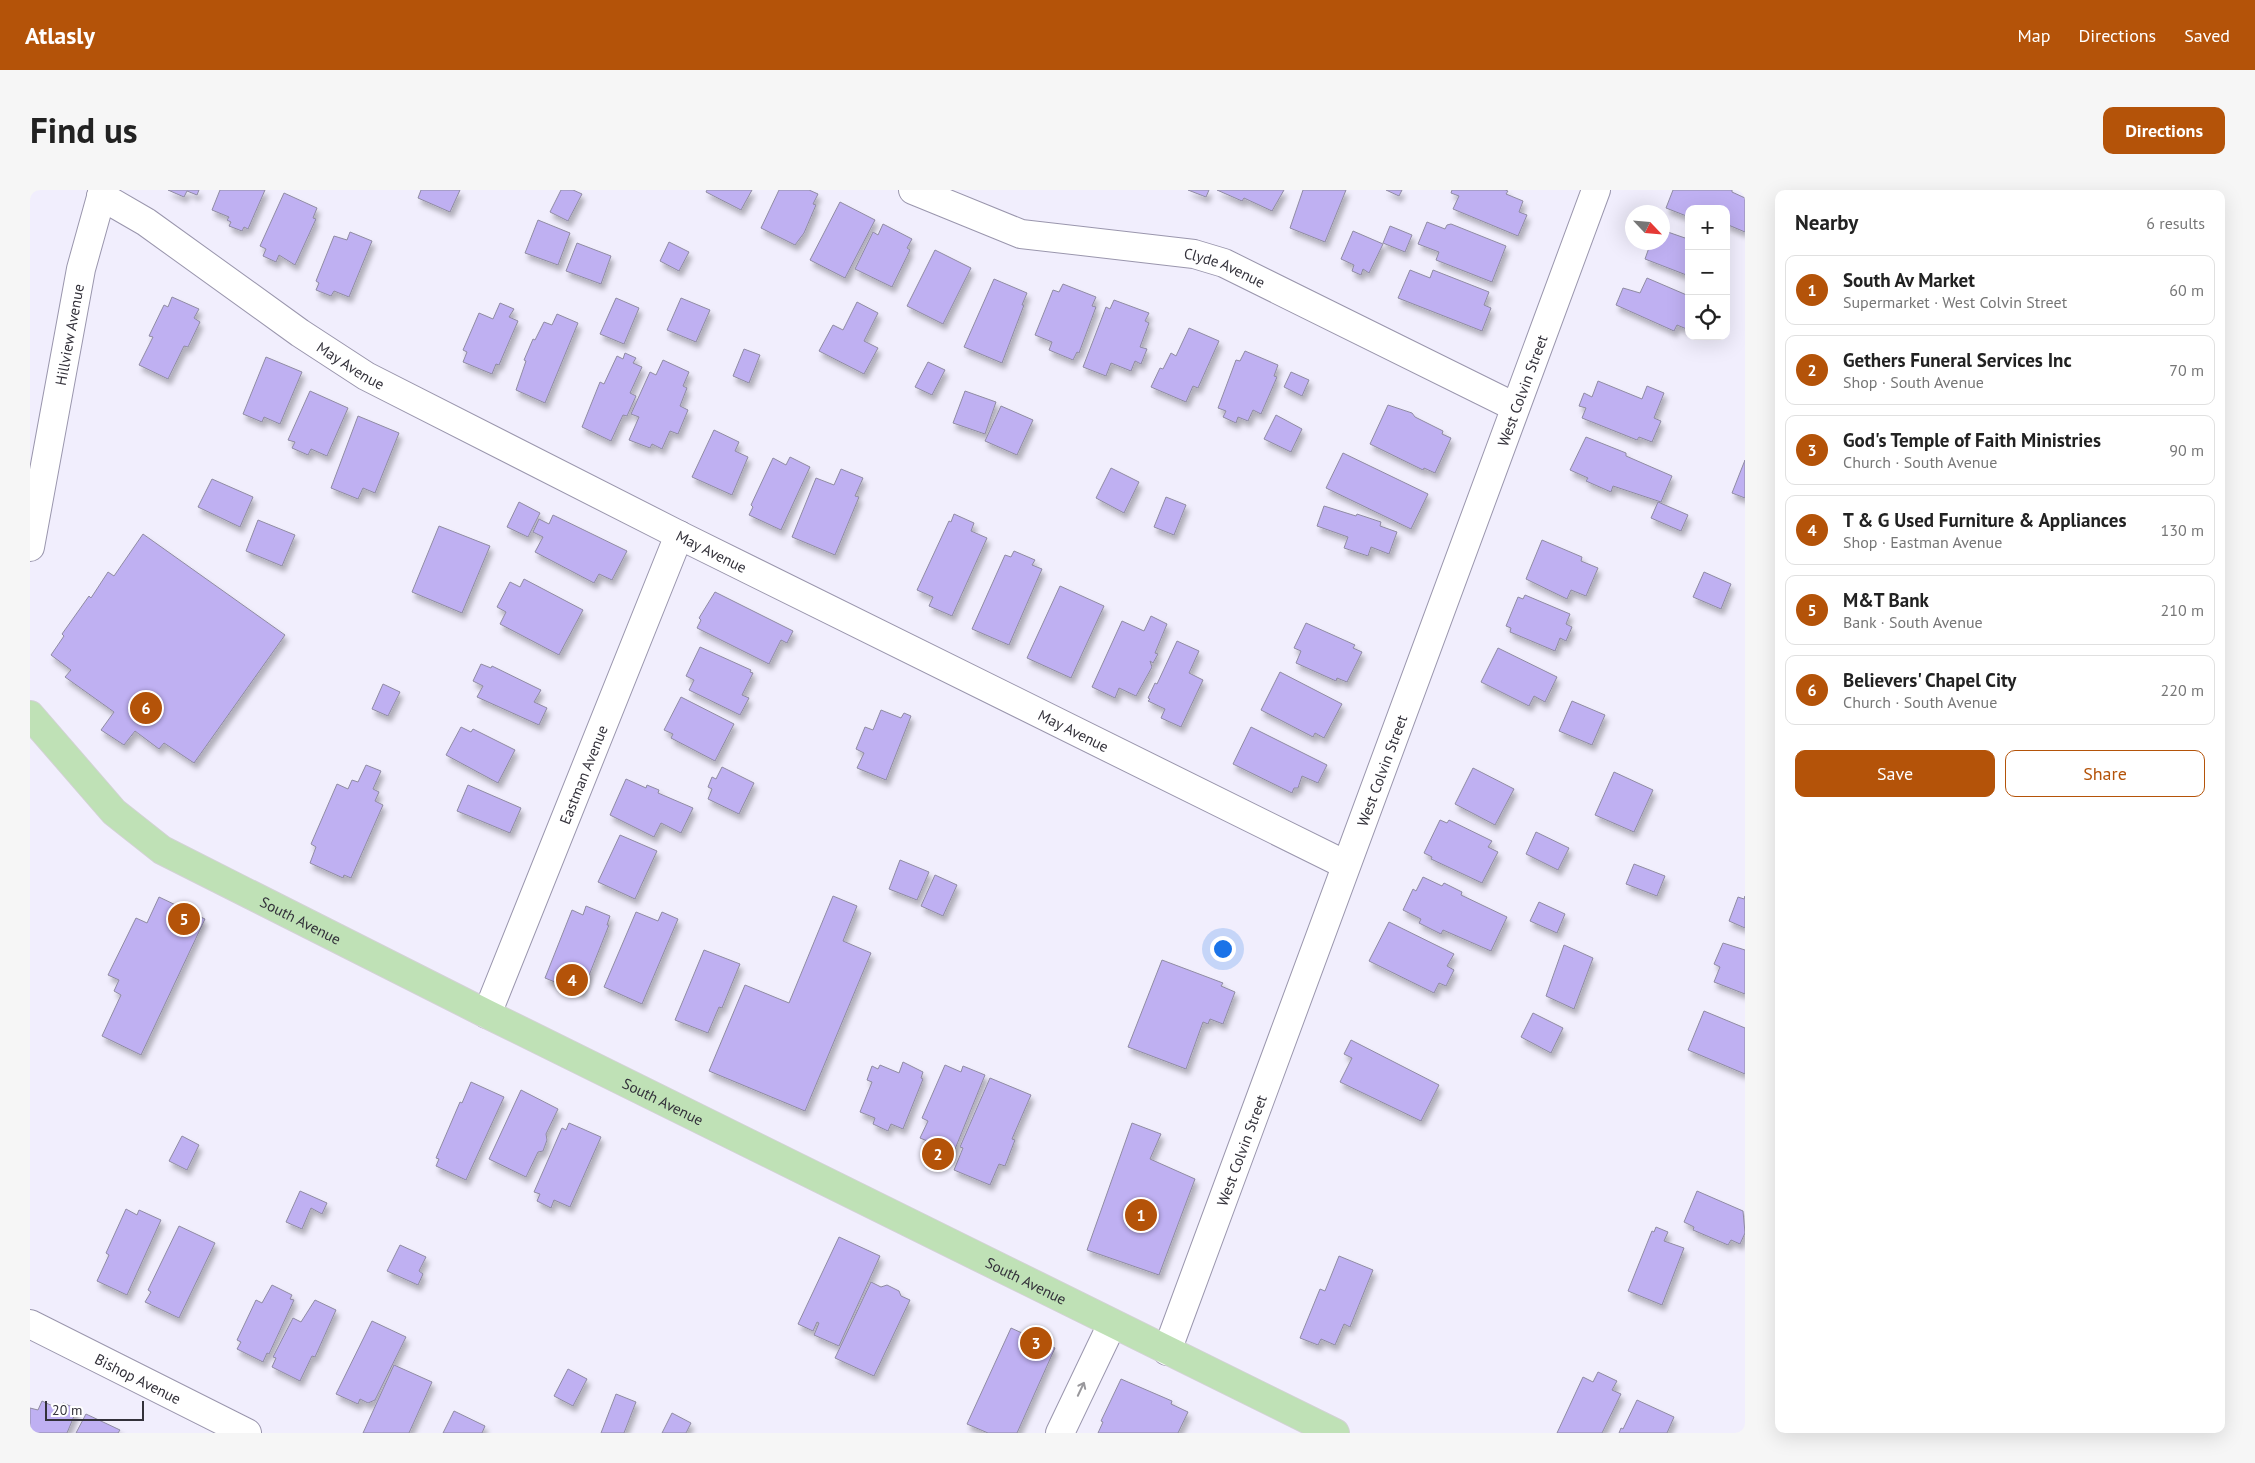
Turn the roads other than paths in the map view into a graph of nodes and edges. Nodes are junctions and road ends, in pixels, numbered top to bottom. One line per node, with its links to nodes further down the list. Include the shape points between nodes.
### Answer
1 (913, 190): 4 (street, Clyde Avenue, via 1021,234 1194,254 1224,263)
2 (1596, 190): 4 (street, West Colvin Street)
3 (102, 193): 5 (street, Hillview Avenue, via 81,269); 6 (street, May Avenue, via 366,376)
4 (1516, 407): 9 (street, West Colvin Street)
5 (36, 487): 7 (street, Hillview Avenue)
6 (679, 535): 9 (street, May Avenue); 10 (street, Eastman Avenue)
7 (30, 547)
8 (30, 716): 10 (main road, South Avenue, via 114,812 162,850)
9 (1346, 864): 13 (street, West Colvin Street)
10 (487, 1014): 12 (main road, South Avenue)
11 (30, 1324): 14 (street, Bishop Avenue)
12 (1112, 1324): 13 (main road, South Avenue); 15 (street, one-way to 12)
13 (1167, 1351): 16 (main road, South Avenue)
14 (248, 1433)
15 (1060, 1433)
16 (1335, 1433)

